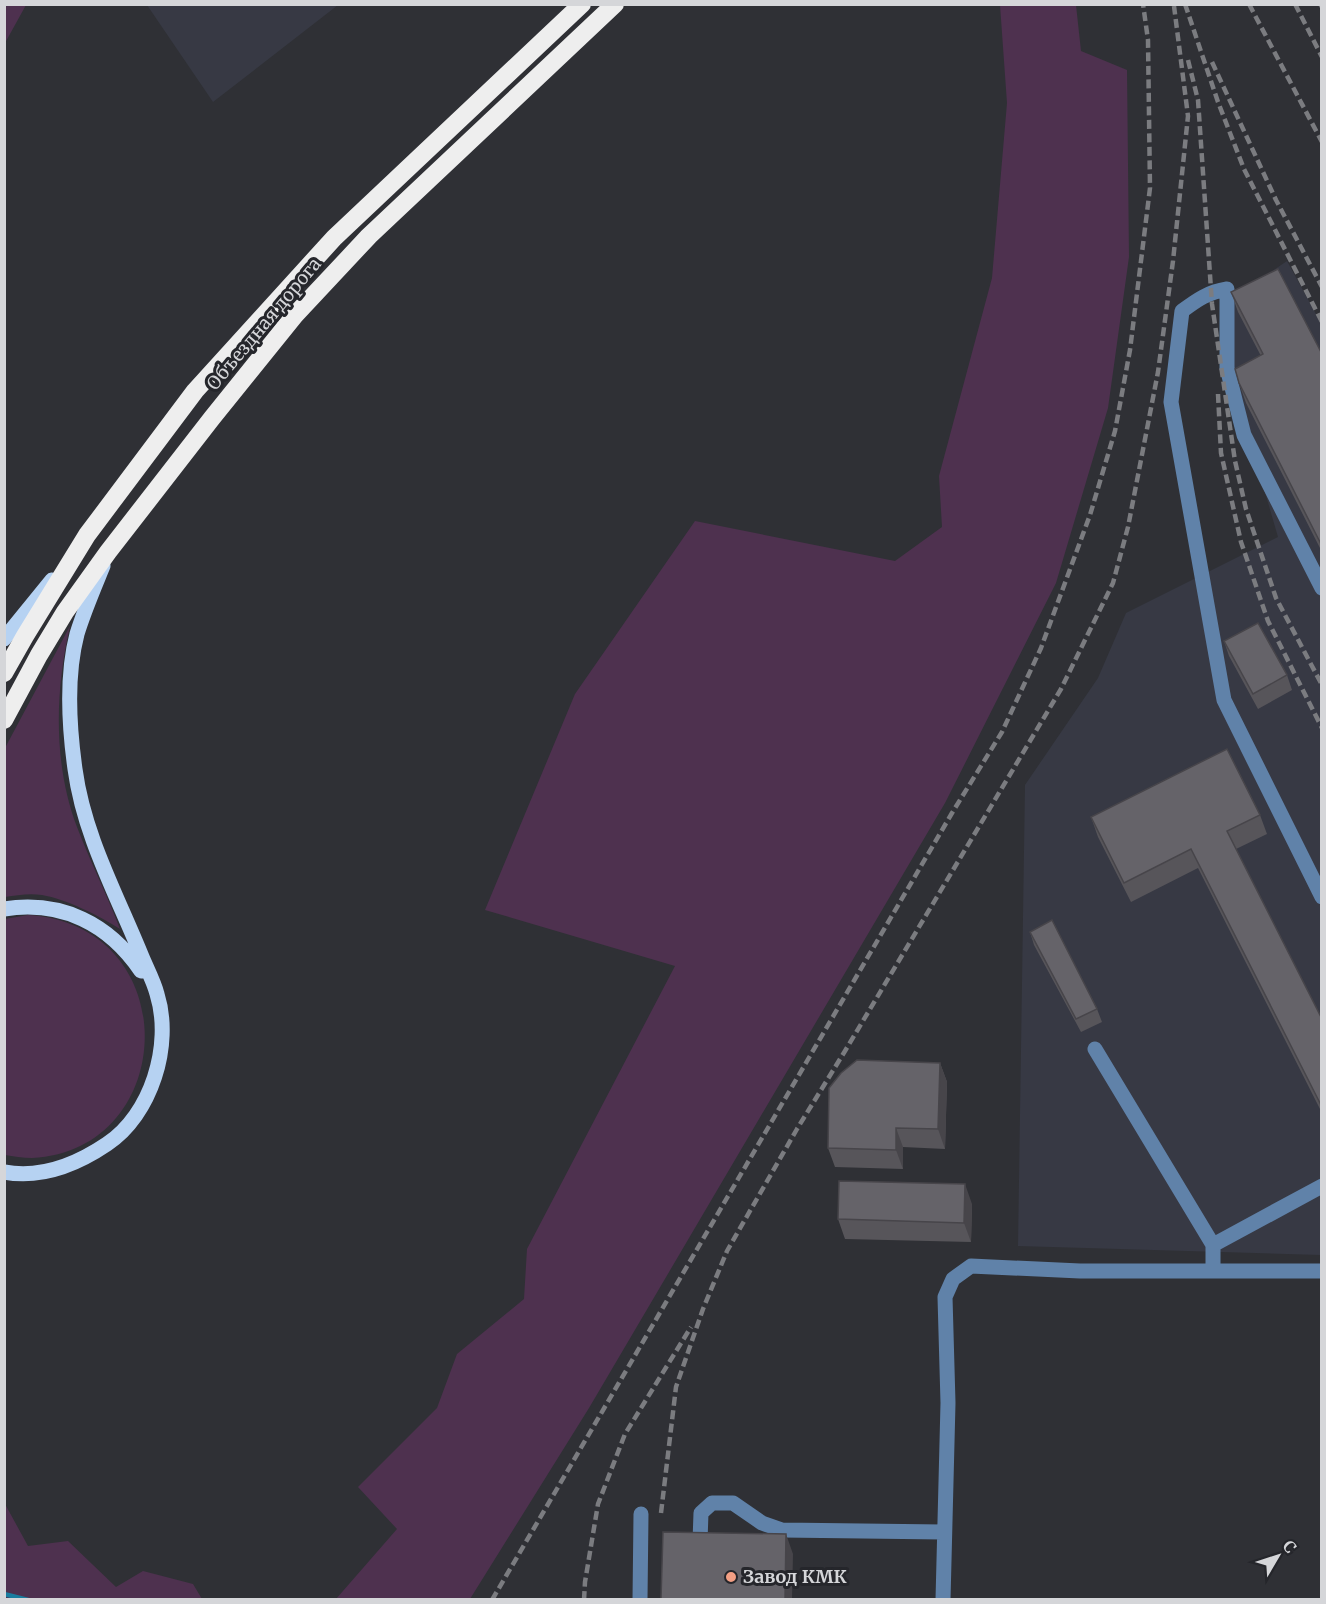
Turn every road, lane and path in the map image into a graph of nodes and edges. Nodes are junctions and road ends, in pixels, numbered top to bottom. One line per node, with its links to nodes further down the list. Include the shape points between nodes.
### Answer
1 (582, 4): 3 (highway, Объездная дорога, via 334,238 195,391)
2 (615, 4): 4 (highway, Объездная дорога, via 369,236 295,315)
3 (87, 535): 6 (main road); 7 (highway, Объездная дорога)
4 (108, 552): 8 (highway, Объездная дорога, via 65,612); 11 (main road, via 75,647 72,743 80,795 96,850)
5 (1322, 588): 9 (street, via 1244,435 1227,368 1227,289 1211,292 1182,311 1171,402 1224,700)
6 (4, 639)
7 (4, 674)
8 (4, 720)
9 (1322, 897)
10 (4, 909): 11 (main road, via 49,909 100,928 131,956)
11 (158, 996): 13 (main road, via 162,1036 157,1069 144,1101 125,1128 97,1151 66,1167 36,1173)
12 (1095, 1049): 15 (street)
13 (4, 1172)
14 (1322, 1186): 15 (street)
15 (1213, 1245): 16 (street)
16 (1213, 1271): 17 (street); 19 (street, via 971,1266 953,1279 945,1297 948,1403)
17 (1322, 1271)
18 (641, 1514): 21 (street)
19 (943, 1532): 20 (street, via 782,1530 762,1523 733,1503 712,1503 701,1513); 22 (street)
20 (700, 1540)
21 (640, 1599)
22 (943, 1599)

